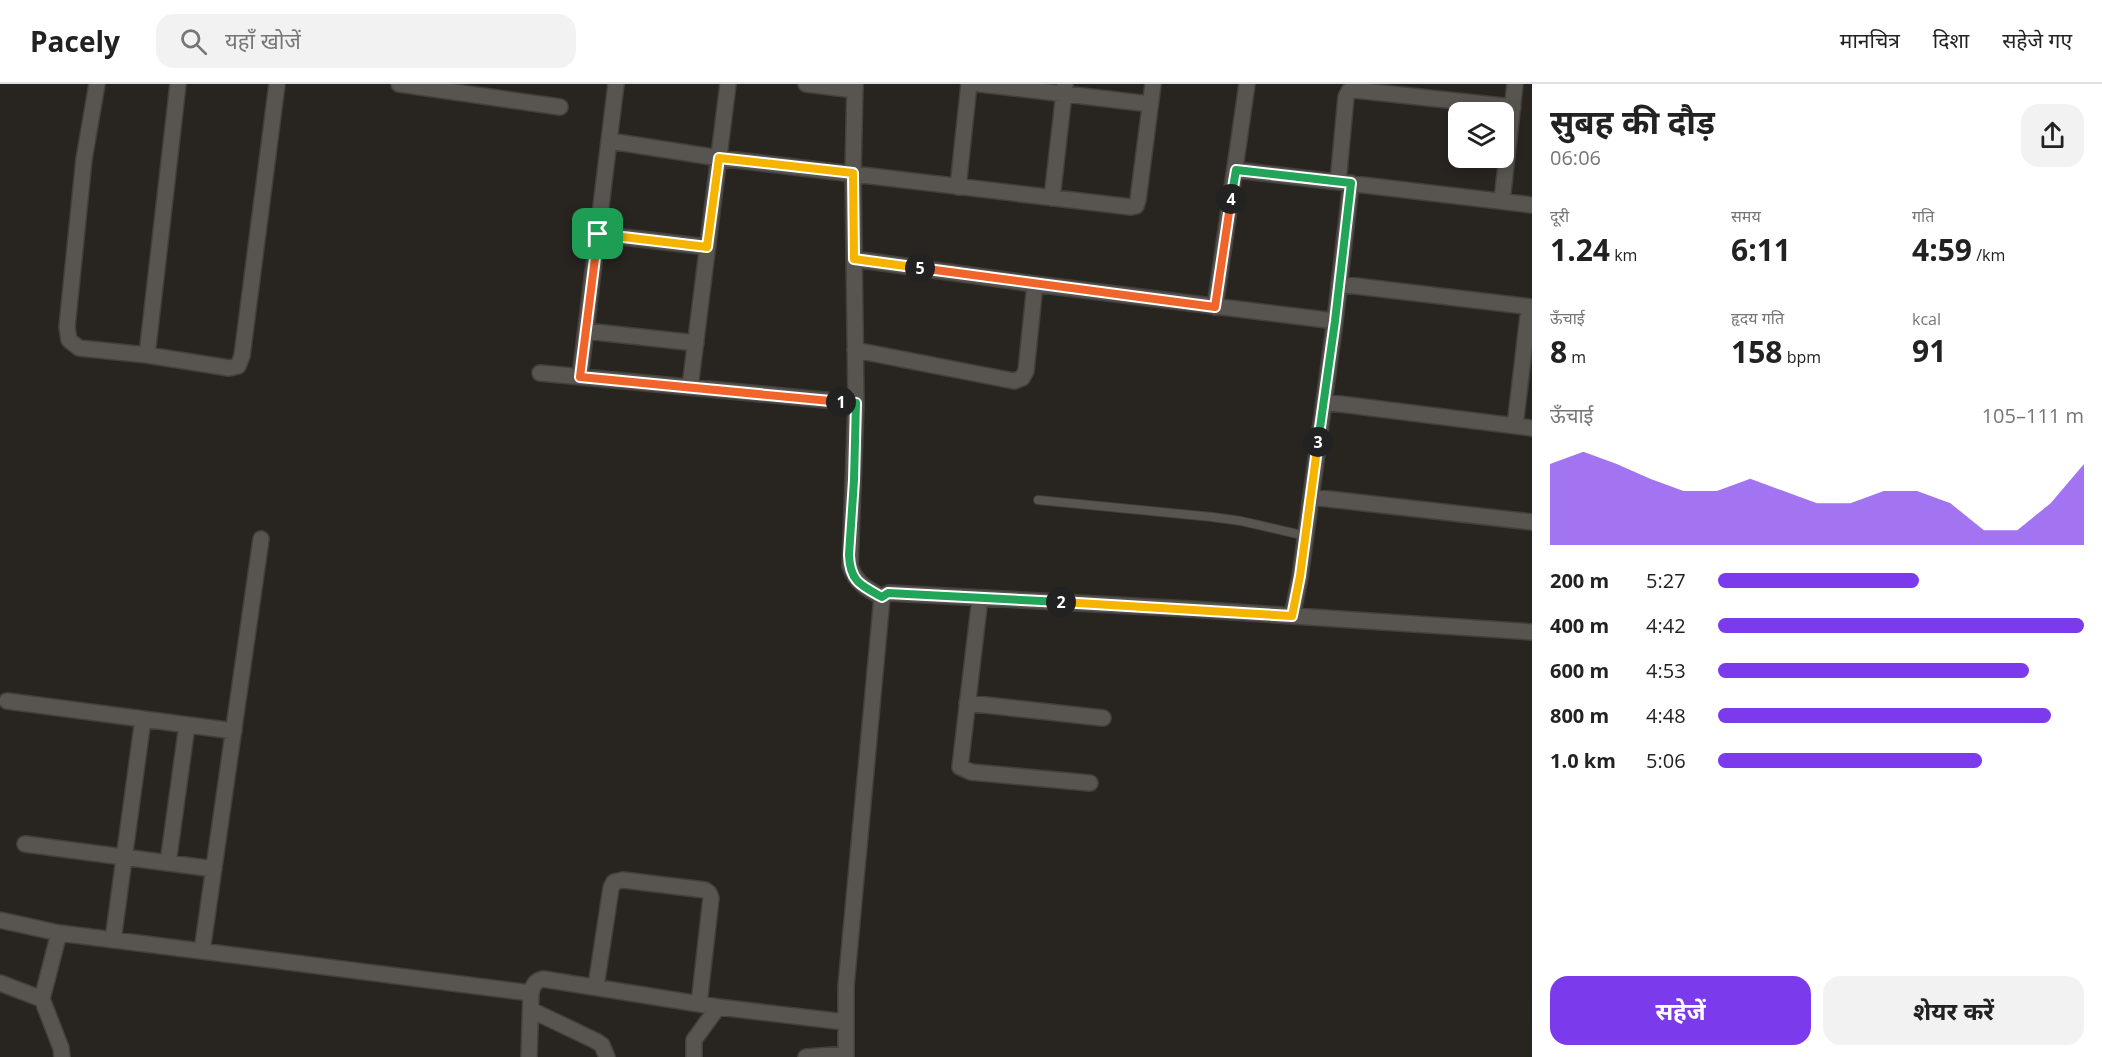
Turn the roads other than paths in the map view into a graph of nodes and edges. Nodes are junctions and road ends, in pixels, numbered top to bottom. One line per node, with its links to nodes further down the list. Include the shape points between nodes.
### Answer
1 (97, 84): 40 (street, via 84,159 68,335 78,348)
2 (178, 84): 40 (street)
3 (277, 84): 40 (street, via 241,363 229,368)
4 (399, 84): 18 (street)
5 (616, 84): 19 (street)
6 (728, 84): 20 (street)
7 (806, 84): 13 (street)
8 (969, 84): 25 (street)
9 (981, 84): 14 (street)
10 (1153, 84): 17 (street)
11 (1246, 84): 22 (street)
12 (1515, 84): 16 (street)
13 (855, 87): 23 (street)
14 (1064, 89): 17 (street); 26 (street)
15 (1466, 102): 24 (street, via 1349,91)
16 (1513, 102)
17 (1150, 104): 26 (street, via 1136,206)
18 (560, 107)
19 (610, 141): 20 (street); 29 (street)
20 (719, 158): 23 (street); 30 (street)
21 (1506, 168): 27 (street)
22 (1236, 170): 24 (street); 34 (street)
23 (853, 173): 25 (street); 31 (street)
24 (1344, 182): 27 (street); 33 (street)
25 (958, 186): 26 (street)
26 (1052, 198)
27 (1502, 201): 28 (street)
28 (1532, 205)
29 (598, 234): 30 (street); 37 (street)
30 (707, 247): 38 (street)
31 (854, 259): 32 (street); 39 (street)
32 (1035, 284): 34 (street); 39 (street, via 1026,371 1014,381)
33 (1339, 284): 35 (street); 36 (street)
34 (1215, 307): 36 (street)
35 (1531, 307): 46 (street)
36 (1335, 321): 44 (street)
37 (586, 331): 38 (street); 42 (street)
38 (696, 343): 43 (street)
39 (855, 350): 45 (street)
40 (147, 355)
41 (540, 373): 42 (street)
42 (580, 377): 43 (street)
43 (690, 387): 45 (street)
44 (1324, 402): 46 (street); 48 (street)
45 (856, 403): 53 (street, via 850,566 861,586)
46 (1515, 426): 47 (street)
47 (1532, 428)
48 (1311, 497): 50 (street); 51 (street)
49 (1038, 500): 51 (lane, via 1212,517)
50 (1532, 522)
51 (1306, 536): 55 (street)
52 (261, 539): 62 (street)
53 (882, 597): 54 (street, via 888,593); 79 (street)
54 (980, 598): 55 (street); 58 (street)
55 (1292, 616): 56 (street)
56 (1532, 632)
57 (7, 701): 60 (street)
58 (967, 703): 59 (street); 63 (street, via 960,760 963,770)
59 (1103, 718)
60 (143, 719): 61 (street); 65 (street)
61 (187, 725): 62 (street); 66 (street)
62 (234, 731): 67 (street)
63 (1090, 783)
64 (25, 844): 65 (street)
65 (124, 857): 66 (street); 70 (street)
66 (168, 863): 67 (street)
67 (214, 869): 71 (street)
68 (0, 920): 69 (street)
69 (59, 933): 70 (street); 75 (street)
70 (113, 940): 71 (street)
71 (202, 951): 74 (street)
72 (0, 982): 75 (street)
73 (596, 987): 74 (street, via 543,979 537,981); 76 (street); 76 (street, via 614,882 705,890 711,898)
74 (531, 993): 78 (street)
75 (42, 999): 81 (street)
76 (699, 1004): 77 (street)
77 (718, 1007): 79 (street); 84 (street, via 694,1040)
78 (531, 1010): 82 (street); 83 (street, via 596,1041)
79 (845, 1022): 80 (street)
80 (846, 1055): 85 (street)
81 (62, 1057)
82 (529, 1057)
83 (607, 1057)
84 (694, 1057)
85 (806, 1057)

